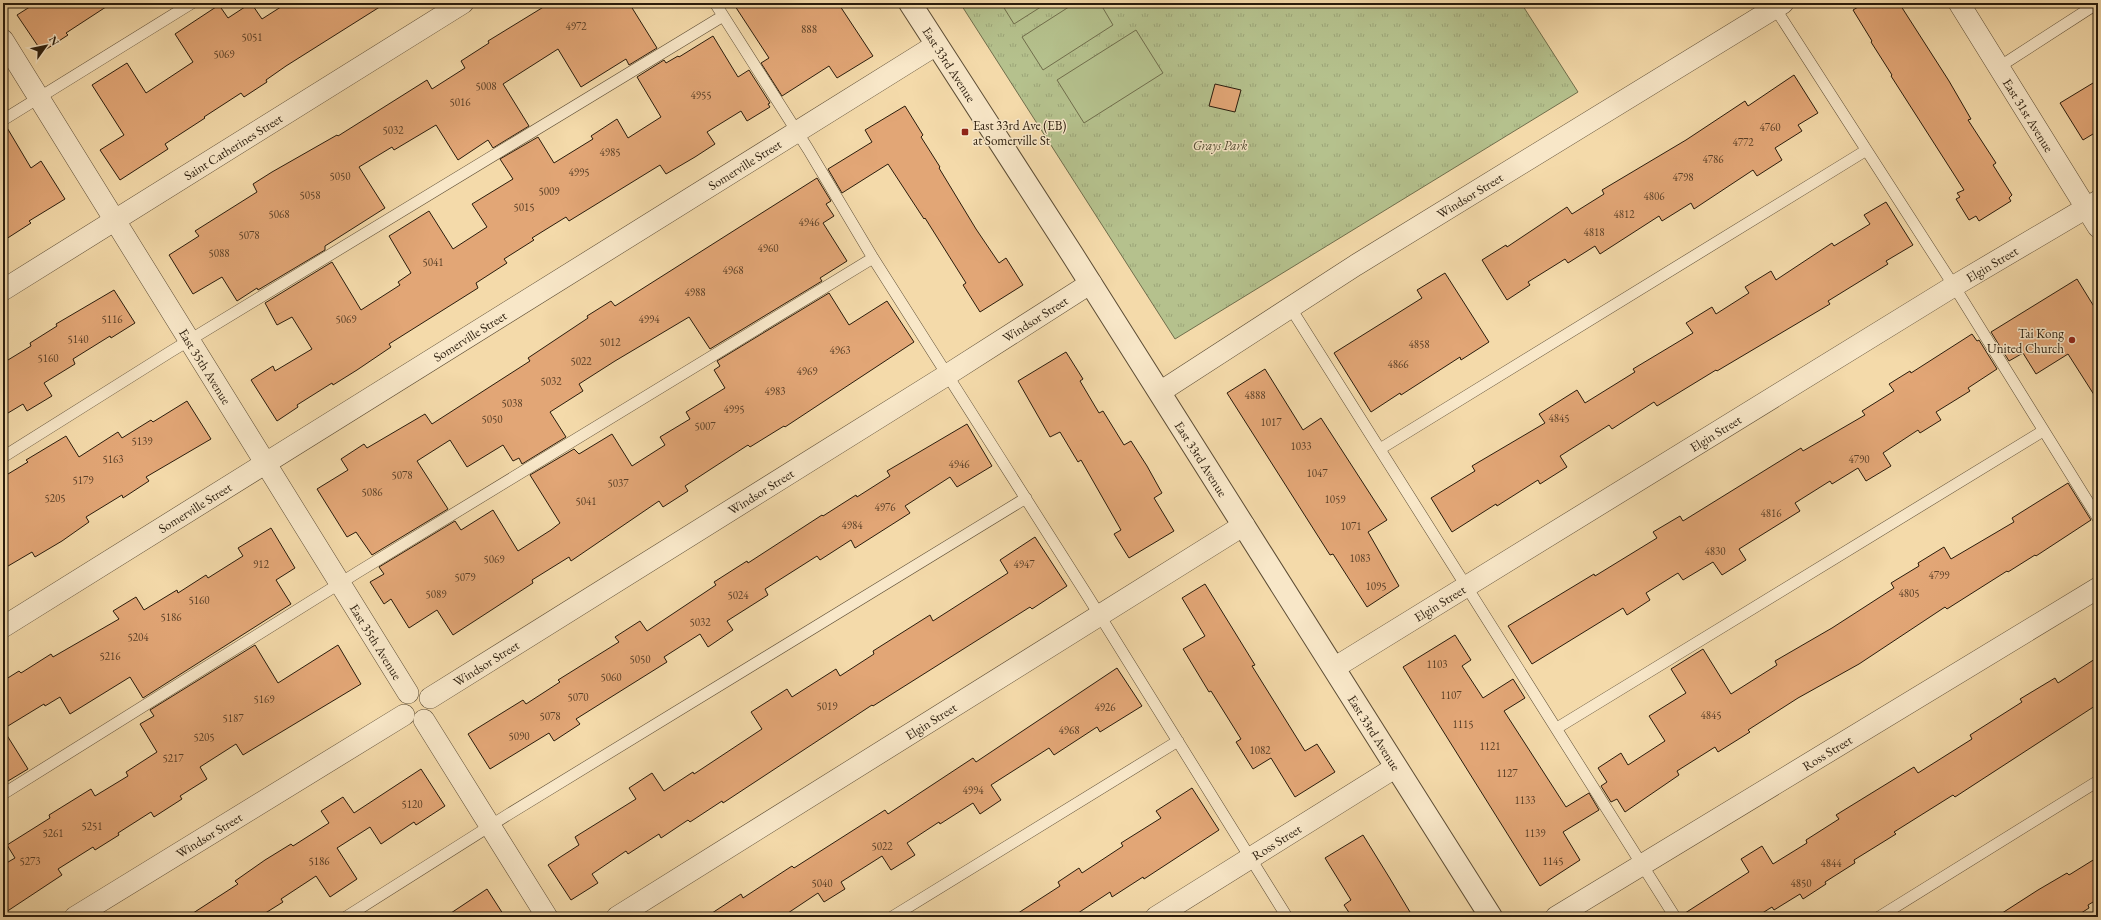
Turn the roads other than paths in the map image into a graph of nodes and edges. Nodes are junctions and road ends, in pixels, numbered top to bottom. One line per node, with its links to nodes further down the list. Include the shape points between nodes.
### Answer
1 (192, 3): 12 (lane)
2 (463, 3): 17 (street, Saint Catherines Street)
3 (715, 3): 8 (lane)
4 (910, 3): 10 (street, East 33rd Avenue)
5 (1959, 3): 11 (street, East 31st Avenue)
6 (2098, 4): 11 (lane)
7 (1779, 6): 15 (lane); 23 (street, Windsor Street)
8 (723, 16): 14 (lane); 24 (lane)
9 (3, 40): 12 (street, East 35th Avenue)
10 (936, 45): 14 (street, Somerville Street); 20 (street, East 33rd Avenue)
11 (1999, 66): 16 (street, East 31st Avenue)
12 (38, 97): 13 (lane); 17 (street, East 35th Avenue)
13 (3, 120)
14 (796, 132): 19 (lane); 30 (street, Somerville Street)
15 (1866, 151): 21 (lane); 28 (lane)
16 (2092, 205): 18 (street, East 31st Avenue); 21 (street, Elgin Street)
17 (114, 221): 22 (street, Saint Catherines Street); 24 (street, East 35th Avenue)
18 (2098, 227)
19 (873, 258): 25 (lane); 34 (lane)
20 (1090, 283): 25 (street, Windsor Street); 26 (street, East 33rd Avenue)
21 (1954, 286): 27 (lane); 35 (street, Elgin Street)
22 (3, 290)
23 (1290, 307): 26 (street, Windsor Street); 28 (lane)
24 (188, 341): 29 (lane); 30 (street, East 35th Avenue)
25 (947, 375): 31 (lane); 41 (street, Windsor Street)
26 (1160, 392): 33 (street, East 33rd Avenue)
27 (2043, 431): 32 (lane); 44 (lane)
28 (1380, 449): 35 (lane)
29 (3, 457)
30 (265, 465): 34 (street, East 35th Avenue); 38 (street, Somerville Street)
31 (1026, 498): 37 (lane); 49 (lane)
32 (2098, 518)
33 (1244, 525): 37 (street, Elgin Street); 39 (street, East 33rd Avenue)
34 (340, 584): 40 (street, East 35th Avenue); 48 (lane)
35 (1467, 586): 39 (street, Elgin Street); 44 (lane)
36 (2098, 588): 51 (street, Ross Street)
37 (1099, 614): 45 (lane); 55 (street, Elgin Street)
38 (3, 627)
39 (1334, 668): 46 (street, East 33rd Avenue)
40 (408, 693): 41 (street, via 423,691); 42 (street, via 402,700)
41 (430, 698): 43 (street, via 432,707)
42 (404, 715): 43 (street, via 411,721); 52 (street, Windsor Street)
43 (424, 720): 49 (street)
44 (1557, 728): 51 (lane)
45 (1178, 741): 50 (lane); 56 (lane)
46 (1396, 767): 50 (street, Ross Street); 59 (street, East 33rd Avenue)
47 (2098, 781): 62 (lane)
48 (3, 794)
49 (490, 826): 53 (lane); 54 (street)
50 (1250, 858): 57 (street, Ross Street); 58 (lane)
51 (1642, 864): 60 (street, Ross Street); 61 (lane)
52 (75, 917)
53 (346, 917)
54 (547, 917)
55 (617, 917)
56 (892, 917)
57 (1156, 917)
58 (1287, 917)
59 (1491, 917)
60 (1556, 917)
61 (1675, 917)
62 (1879, 917)

